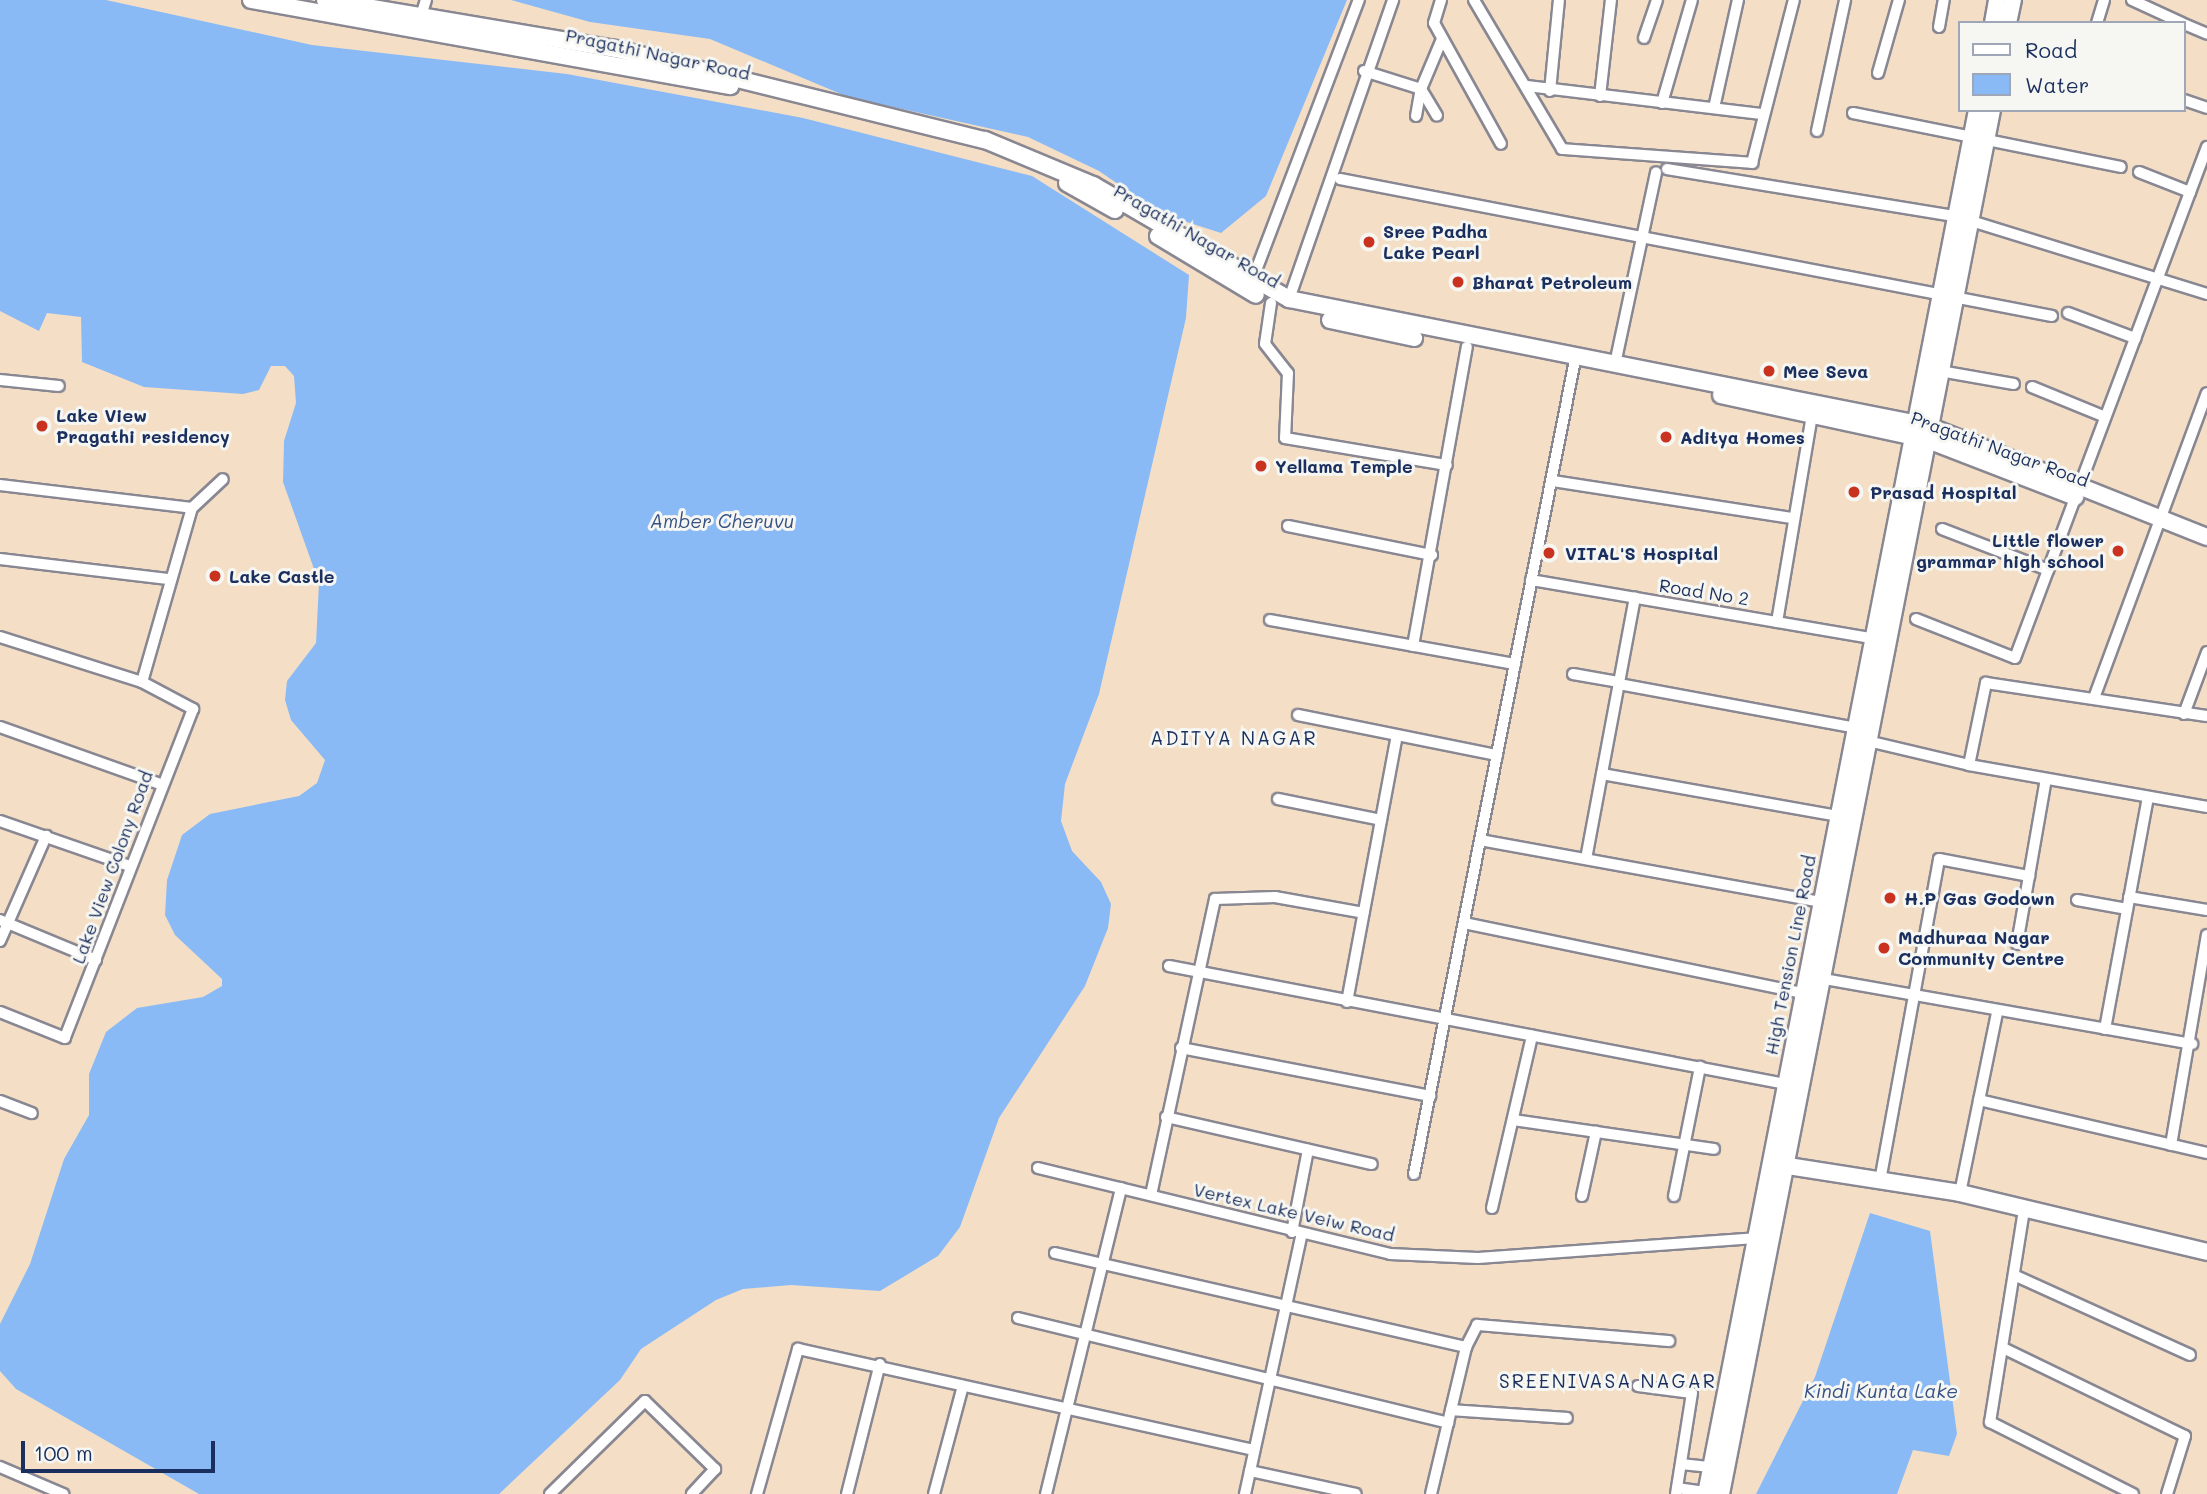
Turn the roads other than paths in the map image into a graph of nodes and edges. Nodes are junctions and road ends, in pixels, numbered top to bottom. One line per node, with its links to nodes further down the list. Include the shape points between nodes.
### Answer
1 (251, 0): 61 (main road, Pragathi Nagar Road, via 731,86 1007,156 1062,180)
2 (325, 0): 20 (main road, Pragathi Nagar Road)
3 (1359, 0): 57 (street)
4 (1393, 0): 30 (street)
5 (1441, 0): 29 (street, via 1434,23)
6 (1474, 0): 32 (street)
7 (1559, 0): 34 (street)
8 (1611, 0): 35 (street)
9 (1657, 0): 28 (street)
10 (1692, 0): 37 (street)
11 (1738, 0): 38 (street)
12 (1794, 0): 43 (street)
13 (1845, 0): 46 (street)
14 (1899, 0): 31 (street)
15 (1944, 0): 26 (street)
16 (1997, 0): 21 (main road)
17 (2013, 0): 22 (main road)
18 (2104, 0): 23 (street)
19 (2132, 0): 24 (street)
20 (423, 8): 57 (main road, Pragathi Nagar Road, via 717,72 1019,151 1093,185)
21 (1993, 21)
22 (2008, 21)
23 (2099, 21)
24 (2179, 21)
25 (2186, 24): 27 (street)
26 (1939, 27)
27 (2207, 34)
28 (1644, 38)
29 (1442, 39): 33 (street); 48 (street)
30 (1364, 71): 33 (street); 59 (street)
31 (1878, 73)
32 (1527, 86): 34 (street); 43 (street, via 1562,149 1752,163)
33 (1421, 89): 44 (street); 45 (street)
34 (1550, 91): 35 (street)
35 (1600, 96): 37 (street)
36 (2186, 101): 39 (street)
37 (1662, 103): 38 (street)
38 (1714, 108): 43 (street)
39 (2207, 108)
40 (1977, 112): 47 (main road)
41 (1991, 112): 47 (main road)
42 (1853, 113): 47 (street)
43 (1763, 114)
44 (1416, 116)
45 (1437, 116)
46 (1817, 131)
47 (1980, 135): 50 (street); 54 (main road)
48 (1501, 144)
49 (2207, 146): 53 (street)
50 (2121, 167)
51 (2139, 172): 53 (street)
52 (1340, 179): 55 (street)
53 (2190, 192): 56 (street)
54 (1962, 218): 55 (street, via 1662,171); 56 (street); 60 (main road)
55 (1642, 240): 60 (street); 67 (street)
56 (2158, 276): 58 (street); 65 (street)
57 (1252, 281): 59 (main road, Pragathi Nagar Road)
58 (2207, 294)
59 (1289, 299): 64 (main road, Pragathi Nagar Road)
60 (1945, 300): 63 (street); 69 (main road); 77 (main road)
61 (1271, 303): 64 (main road, Pragathi Nagar Road); 78 (street, via 1265,344 1288,373 1285,438)
62 (2068, 313): 65 (street)
63 (2052, 316)
64 (1390, 328): 66 (main road, Pragathi Nagar Road); 67 (main road, Pragathi Nagar Road)
65 (2135, 338): 76 (street)
66 (1467, 347): 68 (main road, Pragathi Nagar Road); 78 (street)
67 (1615, 364): 77 (main road, Pragathi Nagar Road)
68 (1574, 365): 75 (main road, Pragathi Nagar Road); 80 (street)
69 (1940, 371): 71 (street); 77 (main road)
70 (0, 380): 72 (street)
71 (2014, 384)
72 (59, 386)
73 (2032, 387): 76 (street)
74 (2207, 393): 85 (street)
75 (1812, 415): 77 (main road, Pragathi Nagar Road); 84 (street)
76 (2105, 417): 82 (street)
77 (1919, 431): 82 (main road, Pragathi Nagar Road); 99 (main road, High Tension Line Road); 113 (main road)
78 (1447, 465): 89 (street)
79 (223, 479): 83 (street)
80 (1553, 481): 84 (street); 93 (street)
81 (0, 485): 83 (street)
82 (2077, 492): 85 (main road, Pragathi Nagar Road); 91 (street)
83 (192, 508): 92 (street)
84 (1793, 518): 97 (street)
85 (2160, 520): 88 (main road, Pragathi Nagar Road); 106 (street)
86 (1287, 526): 89 (street)
87 (1942, 529): 91 (street)
88 (2207, 537)
89 (1432, 555): 100 (street)
90 (0, 559): 92 (street)
91 (2048, 569): 95 (street, via 2015,658)
92 (168, 579): 104 (street)
93 (1531, 580): 94 (street, Road No 2); 102 (street)
94 (1635, 598): 97 (street, Road No 2); 105 (street)
95 (1916, 619)
96 (1270, 620): 100 (street)
97 (1777, 622): 99 (street, Road No 2)
98 (0, 637): 104 (street)
99 (1871, 638): 111 (main road, High Tension Line Road)
100 (1413, 646): 102 (street)
101 (2207, 652): 107 (street)
102 (1515, 664): 114 (street)
103 (1573, 674): 105 (street)
104 (142, 682): 118 (street, Lake View Colony Road, via 193,709)
105 (1619, 683): 111 (street); 116 (street)
106 (2094, 698): 107 (street); 115 (street, via 1986,683)
107 (2184, 714): 109 (street)
108 (1298, 715): 112 (street)
109 (2207, 716)
110 (0, 727): 118 (street)
111 (1856, 728): 113 (street); 122 (main road, High Tension Line Road)
112 (1397, 736): 114 (street); 123 (street)
113 (1872, 742): 115 (street); 143 (main road)
114 (1497, 755): 126 (street)
115 (1969, 765): 117 (street)
116 (1602, 774): 122 (street); 127 (street)
117 (2046, 779): 119 (street); 129 (street)
118 (160, 784): 128 (street, Lake View Colony Road)
119 (2148, 797): 121 (street); 132 (street)
120 (1278, 799): 123 (street)
121 (2207, 807)
122 (1837, 816): 131 (main road, High Tension Line Road)
123 (1381, 820): 134 (street)
124 (0, 821): 125 (street)
125 (46, 836): 128 (street); 135 (street)
126 (1480, 840): 127 (street); 136 (street)
127 (1586, 859): 131 (street)
128 (130, 866): 140 (street, Lake View Colony Road)
129 (2029, 876): 139 (street); 145 (street, via 1939,859)
130 (2077, 900): 132 (street)
131 (1820, 902): 144 (main road, High Tension Line Road)
132 (2128, 903): 133 (street); 150 (street)
133 (2207, 910)
134 (1364, 913): 142 (street, via 1220,894); 146 (street)
135 (4, 921): 138 (street); 140 (street)
136 (1464, 923): 144 (street); 149 (street)
137 (2207, 935): 152 (street)
138 (0, 941)
139 (2017, 944)
140 (96, 960): 147 (street, Lake View Colony Road, via 65,1038)
141 (1169, 966): 142 (street)
142 (1198, 973): 146 (street); 153 (street)
143 (1824, 978): 145 (street); 169 (main road)
144 (1803, 993): 155 (main road, High Tension Line Road)
145 (1914, 996): 148 (street); 172 (street)
146 (1347, 1002): 149 (street)
147 (0, 1012)
148 (1997, 1012): 150 (street); 157 (street)
149 (1444, 1020): 151 (street); 156 (street)
150 (2105, 1029): 152 (street)
151 (1532, 1036): 154 (street); 161 (street)
152 (2192, 1044): 164 (street)
153 (1181, 1048): 156 (street); 160 (street)
154 (1700, 1067): 155 (street); 163 (street)
155 (1785, 1084): 181 (main road, High Tension Line Road)
156 (1430, 1096): 171 (street)
157 (1979, 1100): 164 (street); 174 (street)
158 (0, 1101): 159 (street)
159 (32, 1114)
160 (1166, 1117): 166 (street); 175 (street)
161 (1513, 1119): 162 (street); 178 (street)
162 (1595, 1132): 163 (street); 176 (street)
163 (1685, 1145): 165 (street); 177 (street)
164 (2171, 1145): 167 (street)
165 (1714, 1149)
166 (1308, 1150): 168 (street); 180 (street)
167 (2207, 1153)
168 (1373, 1164)
169 (1788, 1166): 172 (main road); 207 (main road)
170 (1038, 1168): 173 (street, Vertex Lake Veiw Road)
171 (1414, 1174)
172 (1880, 1181): 174 (main road)
173 (1121, 1188): 175 (street, Vertex Lake Veiw Road); 184 (street)
174 (1960, 1193): 179 (main road)
175 (1151, 1195): 180 (street, Vertex Lake Veiw Road)
176 (1582, 1196)
177 (1674, 1196)
178 (1492, 1208)
179 (2024, 1210): 182 (main road); 185 (street)
180 (1297, 1233): 181 (street, Vertex Lake Veiw Road, via 1390,1254 1478,1258); 186 (street)
181 (1755, 1238): 204 (main road, High Tension Line Road)
182 (2207, 1252)
183 (1055, 1253): 184 (street)
184 (1103, 1265): 186 (street); 188 (street)
185 (2016, 1276): 191 (street); 192 (street)
186 (1287, 1307): 190 (street); 194 (street)
187 (1018, 1318): 188 (street)
188 (1084, 1335): 194 (street); 198 (street)
189 (1669, 1341): 190 (street, via 1477,1325)
190 (1466, 1347): 197 (street)
191 (2003, 1349): 218 (street, via 1990,1422); 219 (street, via 2185,1436)
192 (2190, 1355)
193 (880, 1364): 196 (street); 211 (street, via 799,1349); 212 (street)
194 (1269, 1378): 200 (street); 201 (street)
195 (1638, 1385): 202 (street, via 1692,1393)
196 (963, 1386): 198 (street); 213 (street)
197 (1451, 1410): 199 (street); 200 (street)
198 (1063, 1412): 201 (street); 214 (street)
199 (1567, 1418)
200 (1448, 1423): 217 (street)
201 (1254, 1450): 205 (street)
202 (1681, 1464): 204 (street); 206 (street)
203 (0, 1467): 208 (street)
204 (1712, 1467): 207 (main road, High Tension Line Road)
205 (1250, 1471): 215 (street); 216 (street)
206 (1676, 1491): 207 (street)
207 (1711, 1493)
208 (63, 1494)
209 (550, 1494): 210 (street, via 645,1401 715,1469)
210 (692, 1494)
211 (757, 1494)
212 (847, 1494)
213 (934, 1494)
214 (1046, 1494)
215 (1245, 1494)
216 (1356, 1494)
217 (1431, 1494)
218 (2133, 1494)
219 (2168, 1494)

